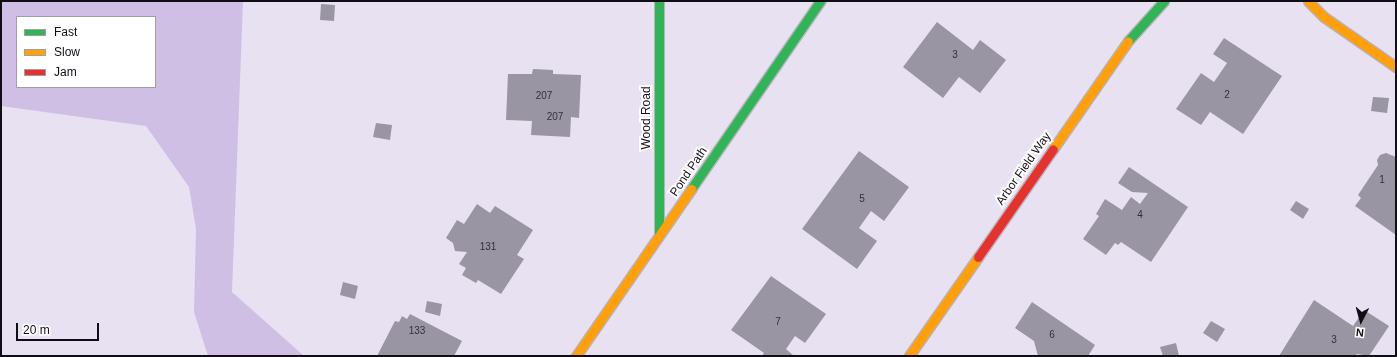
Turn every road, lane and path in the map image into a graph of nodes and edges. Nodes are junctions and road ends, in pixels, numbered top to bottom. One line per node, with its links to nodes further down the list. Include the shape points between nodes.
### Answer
1 (659, 1): 6 (street, Wood Road)
2 (820, 1): 6 (street, Pond Path)
3 (1164, 1): 8 (street, Arbor Field Way, via 1132,35)
4 (1308, 1): 5 (street, via 1324,17)
5 (1396, 67)
6 (659, 235): 7 (street, Pond Path)
7 (576, 356)
8 (909, 356)

